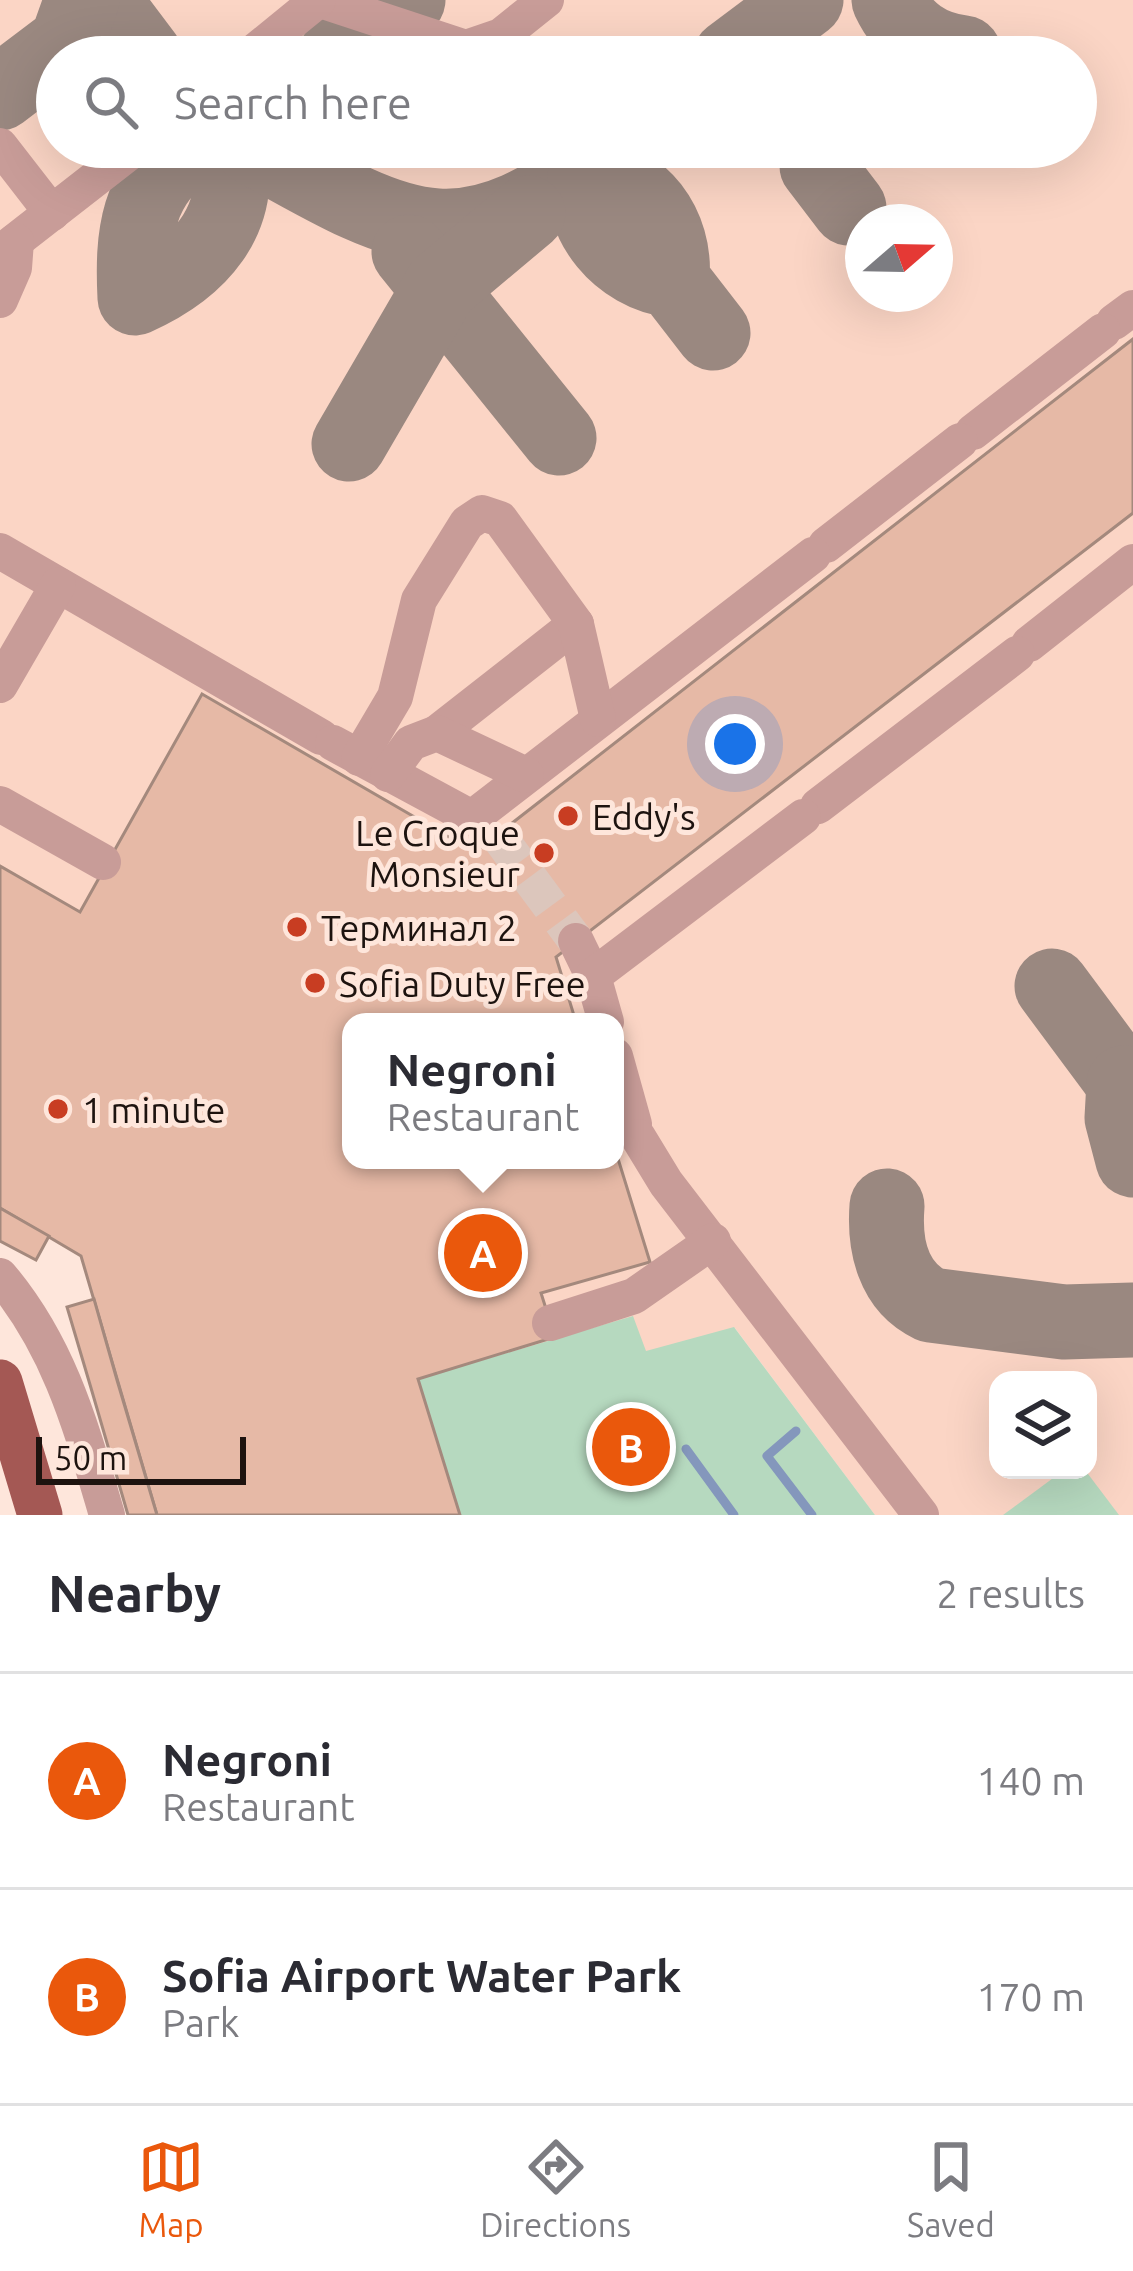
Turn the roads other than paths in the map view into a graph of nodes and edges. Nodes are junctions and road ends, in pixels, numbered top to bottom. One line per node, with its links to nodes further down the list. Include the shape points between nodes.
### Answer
1 (319, 0): 3 (lane); 4 (lane)
2 (546, 0): 5 (lane)
3 (274, 36)
4 (429, 36)
5 (501, 36)
6 (0, 146): 8 (lane)
7 (109, 168): 8 (lane)
8 (52, 213): 9 (lane)
9 (8, 247): 10 (lane, via 14,268)
10 (0, 299)
11 (1117, 320): 17 (lane)
12 (1, 553): 14 (lane)
13 (1133, 562): 24 (lane)
14 (58, 585): 16 (lane); 19 (lane)
15 (576, 624): 17 (lane); 18 (lane); 19 (lane, via 500,519 474,517 419,600 395,697)
16 (0, 686)
17 (598, 719): 20 (lane)
18 (437, 733): 19 (lane); 20 (lane)
19 (350, 753): 20 (lane, via 484,826)
20 (526, 775)
21 (0, 804): 22 (lane)
22 (98, 873)
23 (576, 941): 24 (lane)
24 (593, 976): 25 (lane)
25 (603, 1013)
26 (624, 1088): 27 (lane, via 636,1131 666,1183)
27 (713, 1241): 29 (lane, via 634,1296); 33 (lane)
28 (0, 1276): 32 (lane, via 65,1378)
29 (550, 1323)
30 (0, 1382): 31 (main road)
31 (40, 1515)
32 (107, 1515)
33 (921, 1515)

